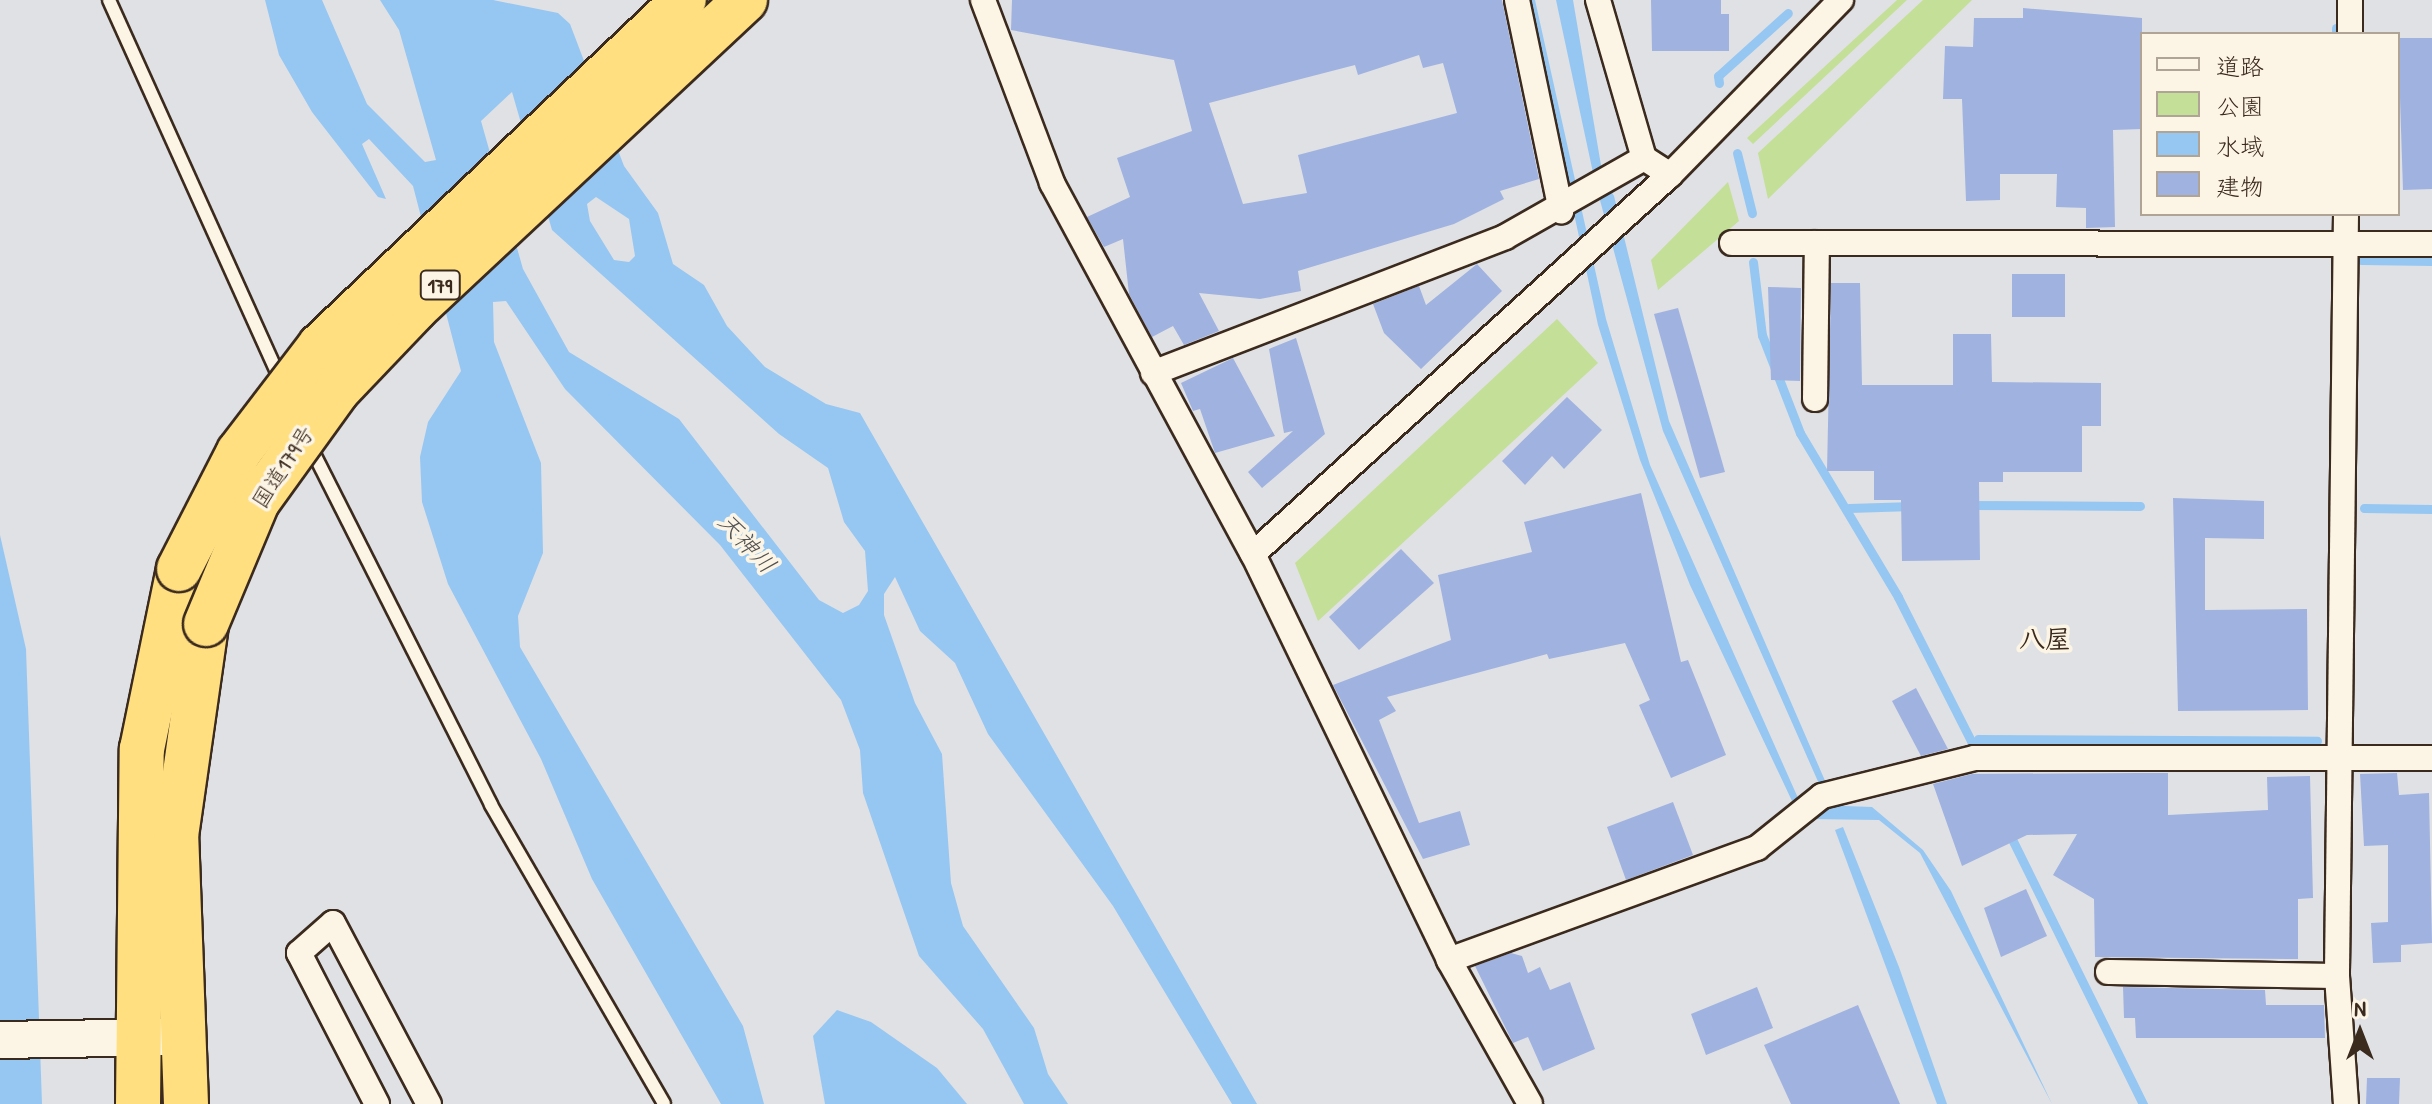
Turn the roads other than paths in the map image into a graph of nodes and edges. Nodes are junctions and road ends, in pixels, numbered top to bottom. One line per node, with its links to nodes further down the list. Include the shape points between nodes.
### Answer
1 (109, 0): 20 (lane)
2 (684, 0): 29 (highway, 国道179号 / 179, bridge, via 320,346 239,452 179,569 142,749)
3 (745, 0): 28 (highway, 国道179号 / 179, bridge, via 415,309 337,391 257,502 206,624 176,836)
4 (983, 0): 18 (street, via 1052,183)
5 (1517, 0): 12 (street)
6 (1598, 0): 10 (street)
7 (1841, 0): 11 (street)
8 (2350, 0): 9 (street)
9 (2350, 32)
10 (1644, 158): 11 (street); 12 (street)
11 (1670, 175): 22 (street)
12 (1561, 211): 18 (street)
13 (2346, 216): 17 (street)
14 (1732, 243): 15 (street)
15 (1817, 243): 17 (street); 19 (street)
16 (2432, 244): 17 (street)
17 (2345, 245): 23 (street)
18 (1153, 373): 22 (street)
19 (1815, 399)
20 (293, 407)
21 (299, 421): 35 (lane, via 491,805)
22 (1253, 554): 25 (street)
23 (2341, 757): 24 (street); 25 (street, via 1974,758 1822,796 1757,848); 27 (street)
24 (2432, 758)
25 (1449, 960): 36 (street)
26 (2108, 972): 27 (street)
27 (2337, 976): 37 (street)
28 (185, 1037): 29 (street); 32 (highway, 国道179号 / 179)
29 (137, 1038): 30 (street); 31 (highway, 国道179号 / 179)
30 (0, 1040)
31 (138, 1104)
32 (186, 1104)
33 (377, 1104): 34 (street, via 299,953 333,923)
34 (429, 1104)
35 (664, 1104)
36 (1530, 1104)
37 (2346, 1104)

